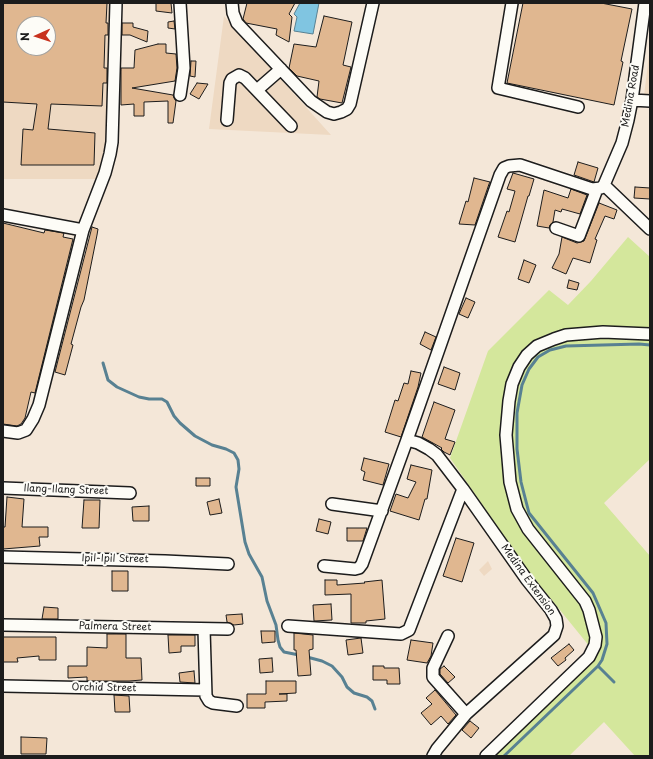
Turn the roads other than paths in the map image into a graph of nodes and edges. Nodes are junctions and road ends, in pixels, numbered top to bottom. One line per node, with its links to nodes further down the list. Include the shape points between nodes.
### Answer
1 (116, 3): 19 (street, via 112,142 105,173)
2 (180, 3): 9 (street, via 184,68)
3 (232, 3): 7 (street, via 237,23)
4 (373, 3): 7 (street, via 347,109 334,114 319,108)
5 (512, 3): 12 (street, via 498,88)
6 (645, 3): 10 (street, Medina Road)
7 (281, 69): 8 (street)
8 (257, 90): 13 (street, via 242,76 235,76 230,83); 14 (street)
9 (180, 95)
10 (632, 100): 11 (street); 15 (street, Medina Road, via 622,143)
11 (650, 102)
12 (578, 107)
13 (226, 120)
14 (291, 126)
15 (601, 187): 17 (street, Medina Road, via 579,236); 18 (street); 22 (street, via 592,189 520,166 504,168)
16 (3, 214): 19 (street)
17 (556, 228)
18 (650, 229)
19 (83, 230): 21 (street, via 39,405 26,430 18,433)
20 (650, 334): 41 (street, via 603,332 566,335 554,339 537,346 527,355 512,384 506,434 510,482 516,509 528,529 585,601 596,637 589,657)
21 (3, 431)
22 (407, 440): 24 (street, Medina Extension, via 418,443 437,455); 27 (street)
23 (3, 488): 25 (street, Ilang-Ilang Street)
24 (463, 489): 32 (street, via 409,630 401,634); 39 (street, Medina Extension, via 551,610 557,626 554,635)
25 (130, 493)
26 (332, 504): 27 (street)
27 (382, 511): 30 (street, via 359,568 350,570)
28 (3, 557): 29 (street, Ipil-Ipil Street)
29 (228, 564)
30 (324, 566)
31 (3, 625): 33 (street, Palmera Street)
32 (288, 626)
33 (204, 628): 34 (street, Palmera Street); 37 (street)
34 (228, 629)
35 (448, 636): 39 (street, via 433,668 433,677)
36 (3, 686): 37 (street, Orchid Street)
37 (205, 690): 38 (street, via 209,701)
38 (237, 706)
39 (466, 714): 40 (street, Medina Extension)
40 (433, 756)
41 (486, 756)

